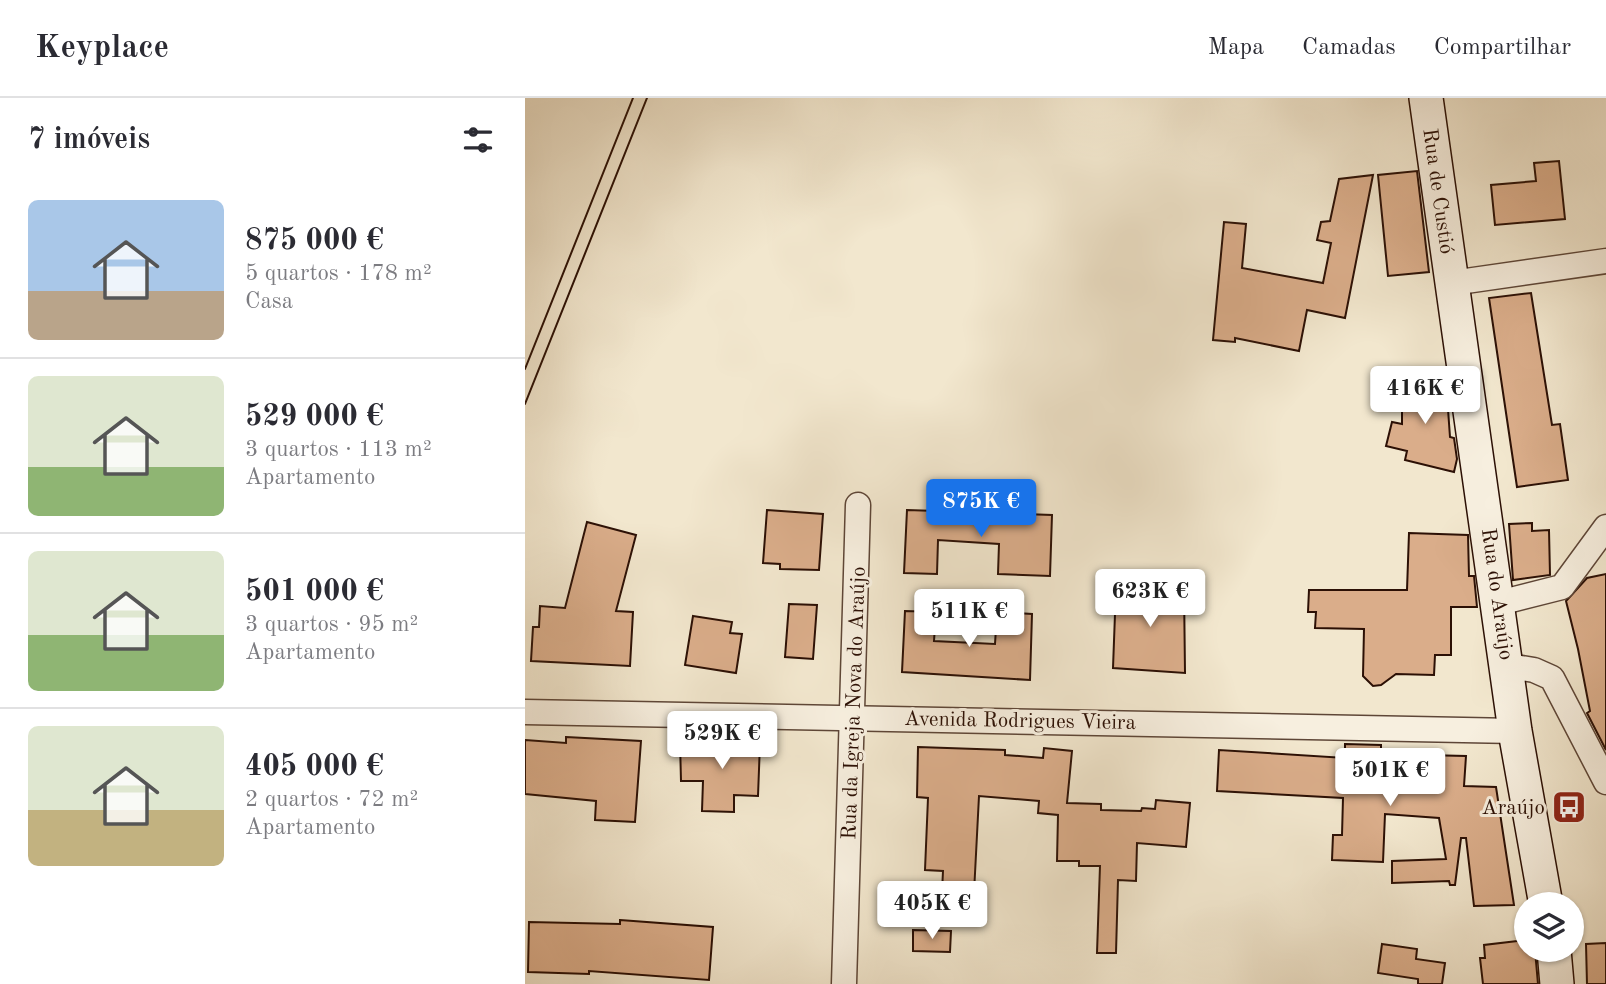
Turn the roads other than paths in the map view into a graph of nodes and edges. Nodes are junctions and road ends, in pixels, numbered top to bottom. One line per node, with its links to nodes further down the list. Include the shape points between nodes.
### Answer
1 (1426, 98): 3 (main road, Rua de Custió)
2 (1602, 266): 3 (street)
3 (1452, 284): 6 (main road, Rua do Araújo)
4 (858, 505): 9 (street, Rua da Igreja Nova do Araújo)
5 (1606, 527): 6 (street, via 1562,587)
6 (1499, 603): 7 (main road, Rua do Araújo)
7 (1508, 666): 10 (main road, Rua do Araújo); 11 (street, via 1552,678)
8 (525, 712): 9 (street, Avenida Rodrigues Vieira)
9 (854, 717): 10 (street, Avenida Rodrigues Vieira); 14 (street, Rua da Igreja Nova do Araújo)
10 (1515, 731): 12 (main road, Rua do Araújo)
11 (1606, 782)
12 (1544, 892)
13 (1555, 962): 15 (main road)
14 (844, 984)
15 (1557, 984)

